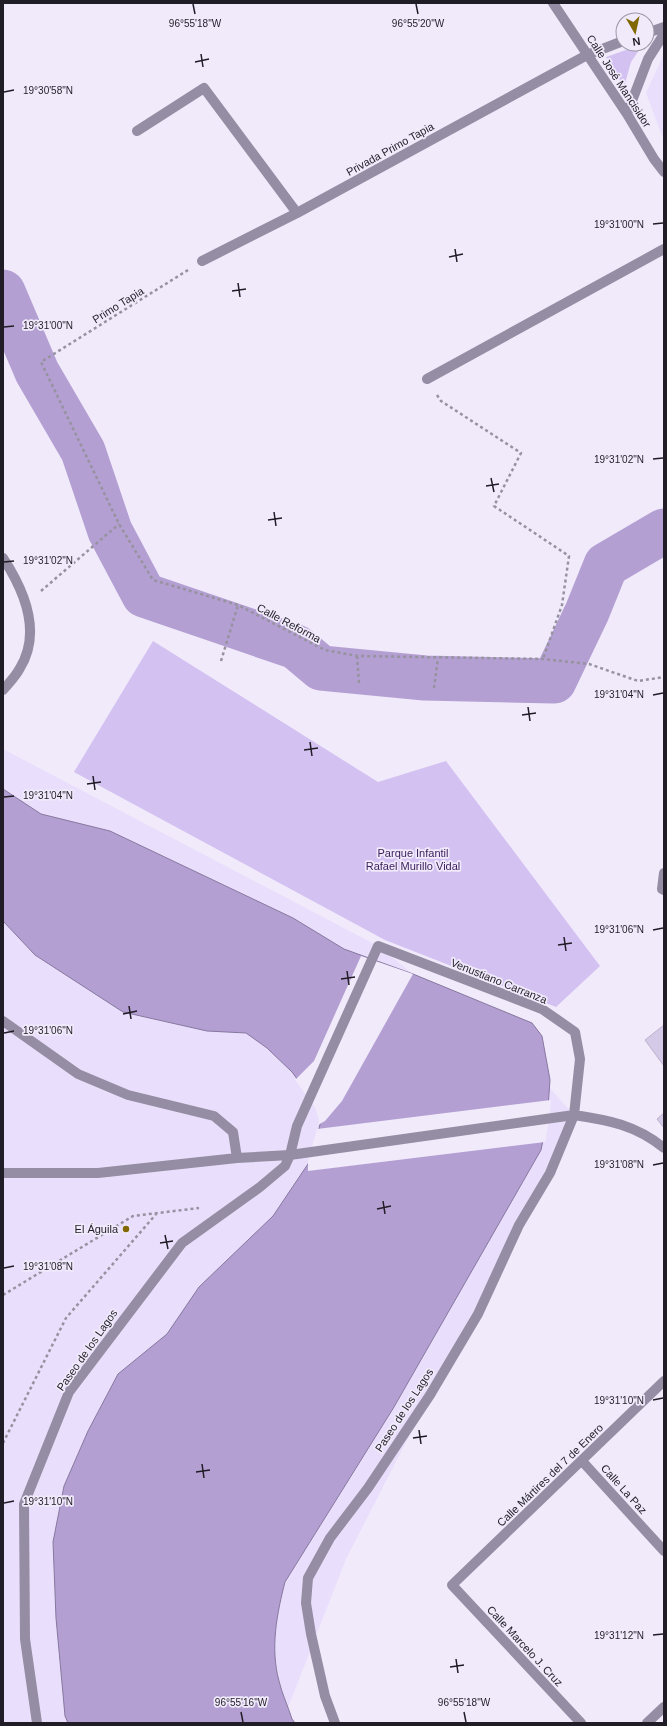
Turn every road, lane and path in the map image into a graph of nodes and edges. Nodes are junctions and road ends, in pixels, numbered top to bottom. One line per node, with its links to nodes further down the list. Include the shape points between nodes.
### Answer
1 (553, 3): 4 (street, Calle José Mancisidor)
2 (664, 34): 5 (street, via 648,59)
3 (615, 44): 4 (street, Privada Primo Tapia)
4 (587, 55): 5 (street, Calle José Mancisidor); 10 (street, Privada Primo Tapia)
5 (627, 114): 7 (street, Calle José Mancisidor)
6 (137, 132): 10 (street, via 204,88)
7 (654, 159): 8 (street); 9 (street, Calle José Mancisidor)
8 (664, 167)
9 (664, 172)
10 (296, 213): 12 (street, Privada Primo Tapia)
11 (664, 249): 14 (street)
12 (202, 261): 13 (path, Primo Tapia)
13 (41, 362): 15 (path, Calle Reforma)
14 (427, 379): 21 (path, via 441,401 521,453 494,506 569,556 562,605)
15 (119, 524): 17 (path); 18 (path, Calle Reforma, via 154,580)
16 (3, 558): 17 (street, via 13,574)
17 (25, 604): 26 (street, via 30,618 30,642 21,668)
18 (238, 605): 19 (path, Calle Reforma, via 325,650); 22 (path)
19 (357, 656): 20 (path, Calle Reforma); 24 (path)
20 (438, 658): 21 (path, Calle Reforma); 25 (path)
21 (543, 659): 23 (path, Calle Reforma, via 589,664 638,680)
22 (221, 661)
23 (664, 677)
24 (359, 683)
25 (434, 688)
26 (3, 690)
27 (664, 873): 28 (street)
28 (663, 889)
29 (378, 946): 31 (street, Venustiano Carranza, via 542,1009 575,1032 580,1059); 33 (street, Paseo de los Lagos, via 297,1126)
30 (3, 1021): 34 (street, via 78,1074 128,1094 214,1116 233,1132)
31 (574, 1115): 32 (street, via 612,1121 640,1132); 33 (street); 46 (street, Paseo de los Lagos, via 550,1173 519,1225 478,1314 430,1395 368,1488 330,1538 308,1578 306,1602 311,1634 325,1696)
32 (664, 1148)
33 (290, 1155): 34 (street); 45 (street, Paseo de los Lagos, via 285,1166 260,1187 182,1242 69,1392 24,1504 25,1639)
34 (237, 1158): 35 (street, via 98,1173)
35 (3, 1173)
36 (203, 1208): 37 (path)
37 (157, 1213): 38 (path, via 134,1216); 40 (path, via 66,1318)
38 (3, 1295)
39 (664, 1381): 41 (street, Calle Mártires del 7 de Enero)
40 (3, 1443)
41 (582, 1461): 42 (street, Calle La Paz); 43 (street, Calle Mártires del 7 de Enero)
42 (664, 1551)
43 (452, 1585): 47 (street, Calle Marcelo J. Cruz)
44 (664, 1707): 48 (street)
45 (37, 1723)
46 (336, 1723)
47 (581, 1723)
48 (647, 1723)

